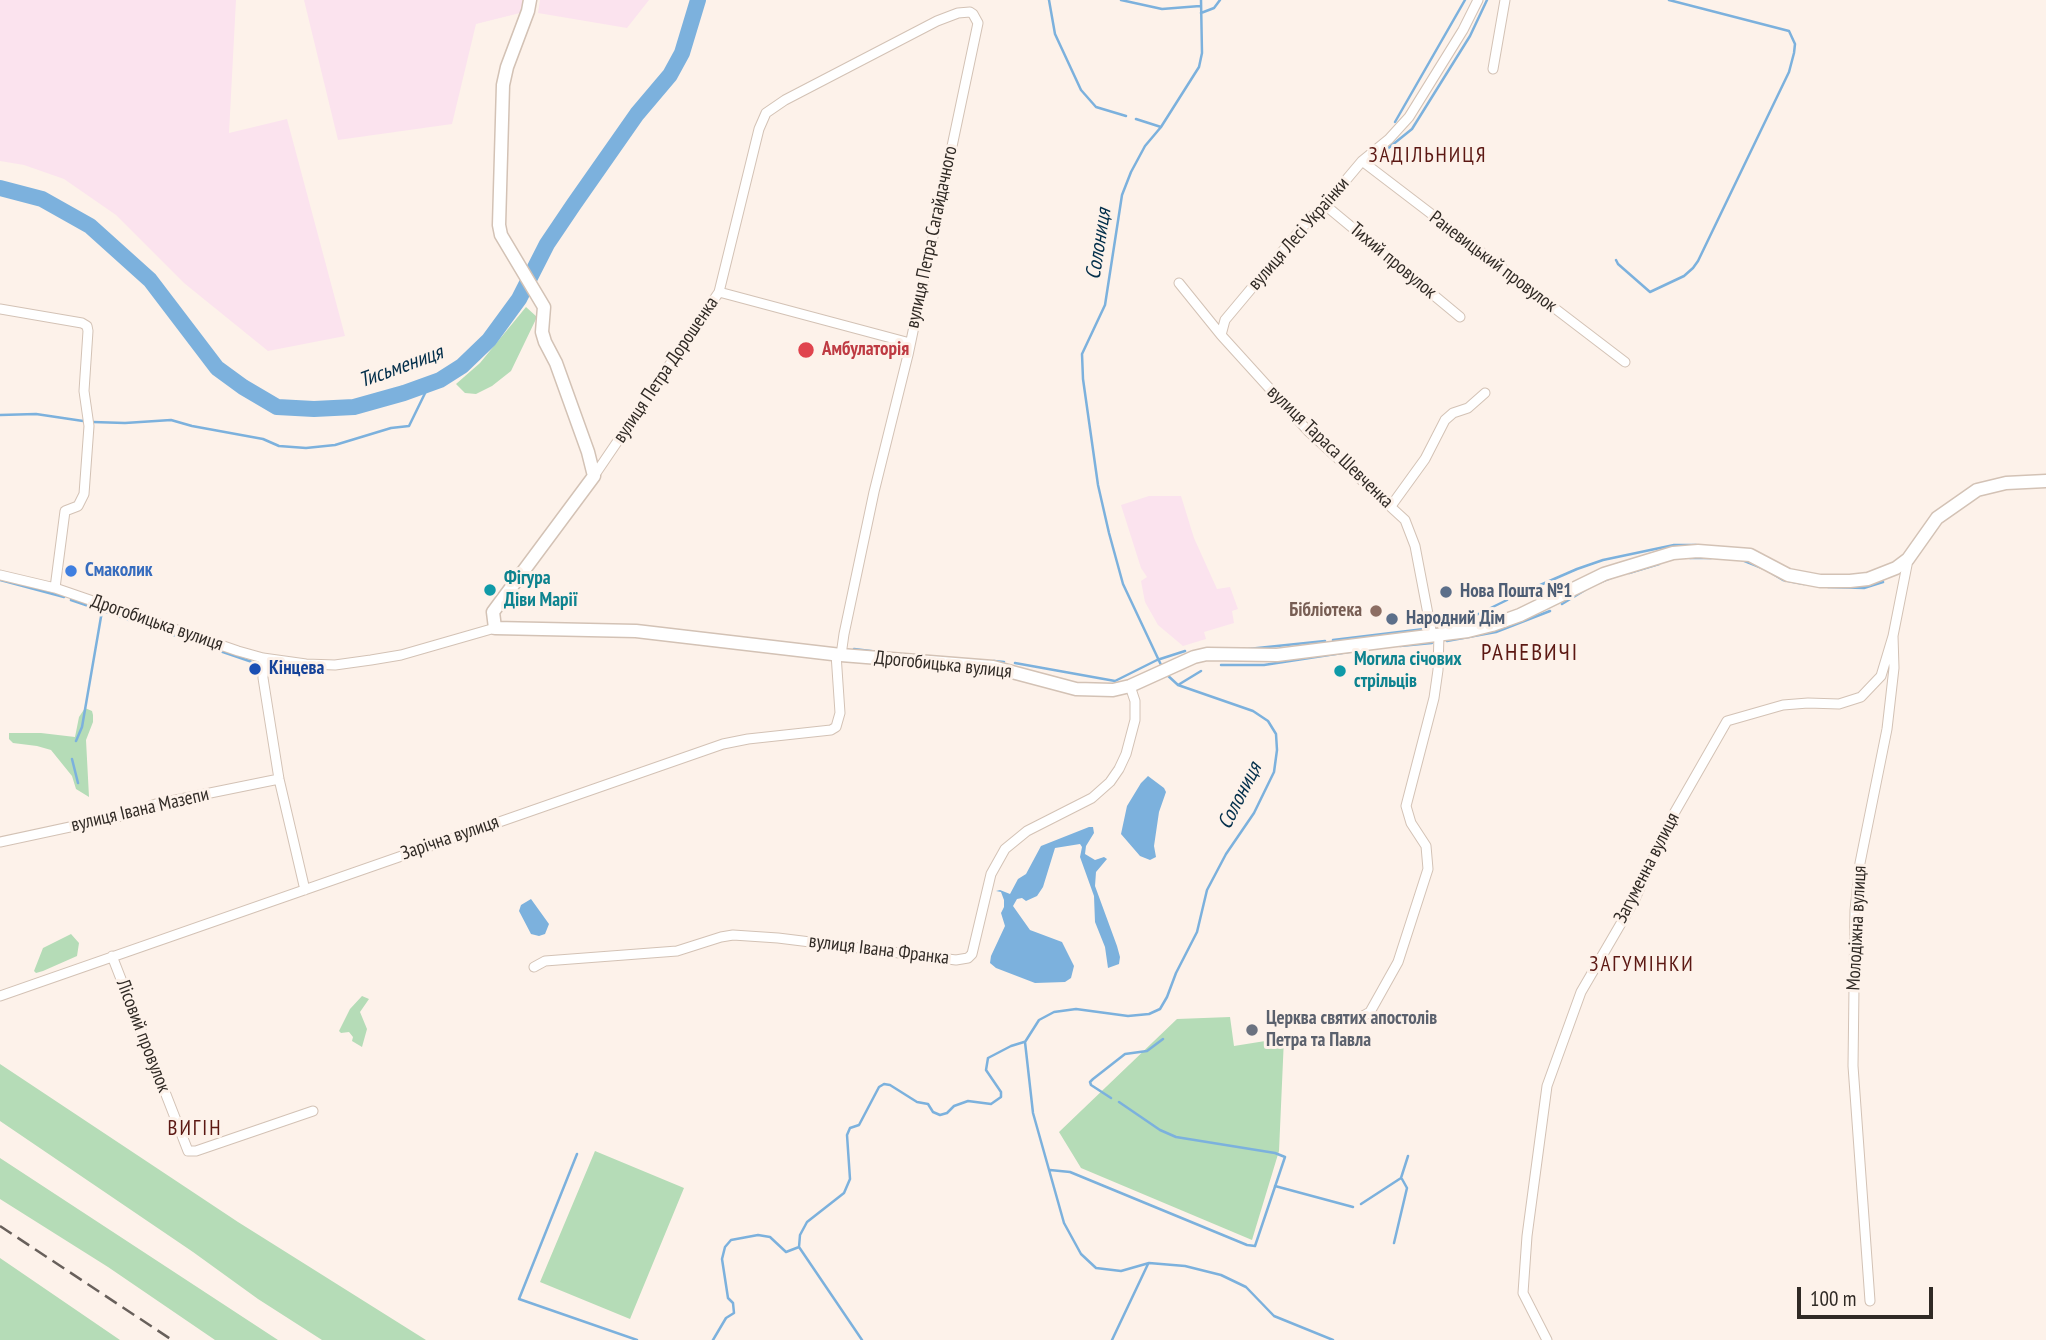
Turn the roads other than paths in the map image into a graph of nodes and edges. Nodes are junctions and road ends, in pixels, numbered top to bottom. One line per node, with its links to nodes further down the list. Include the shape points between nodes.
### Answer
1 (530, 0): 16 (street, via 503,85 498,215 501,234 544,307 542,332)
2 (1478, 0): 6 (street, вулиця Лесі Українки, via 1409,117)
3 (1504, 0): 5 (street)
4 (978, 23): 9 (street, вулиця Петра Дорошенка, via 970,12 947,17 766,113); 13 (street, вулиця Петра Сагайдачного)
5 (1493, 69)
6 (1362, 161): 7 (street, вулиця Лесі Українки); 14 (street, Раневицький провулок)
7 (1325, 205): 11 (street, Тихий провулок); 12 (street, вулиця Лесі Українки, via 1225,320)
8 (1179, 283): 12 (street, вулиця Тараса Шевченка)
9 (719, 292): 13 (street); 16 (street, вулиця Петра Дорошенка)
10 (0, 309): 21 (street, via 82,323 88,331 84,494 78,506 65,511)
11 (1460, 317)
12 (1221, 335): 18 (street, вулиця Тараса Шевченка, via 1309,432)
13 (910, 343): 25 (street, вулиця Петра Сагайдачного)
14 (1625, 362)
15 (1485, 393): 18 (street, via 1445,419 1425,459)
16 (594, 476): 22 (street, вулиця Петра Дорошенка, via 493,612)
17 (2046, 481): 19 (street, Дрогобицька вулиця, via 1977,490 1937,518)
18 (1391, 506): 23 (street, вулиця Тараса Шевченка, via 1412,535)
19 (1908, 559): 23 (street, Дрогобицька вулиця, via 1868,579 1833,582 1788,575 1750,555 1673,553 1604,574 1502,622); 24 (street, Молодіжна вулиця)
20 (0, 575): 21 (street, Дрогобицька вулиця)
21 (55, 588): 26 (street, Дрогобицька вулиця)
22 (495, 628): 25 (street, Дрогобицька вулиця, via 636,631); 26 (street, Дрогобицька вулиця, via 401,655 335,665)
23 (1436, 635): 27 (street, Дрогобицька вулиця, via 1277,655 1213,653); 34 (street, вулиця Тараса Шевченка, via 1434,698 1406,806 1426,846 1427,869 1398,962 1370,1012)
24 (1893, 636): 36 (street, Молодіжна вулиця, via 1889,714 1855,910 1853,1066); 37 (street, Загуменна вулиця, via 1881,676 1861,697 1839,704 1783,705 1727,721 1581,992 1547,1086 1527,1236 1523,1293)
25 (839, 655): 27 (street, Дрогобицька вулиця, via 1000,668 1091,691); 30 (street, Зарічна вулиця, via 840,713 831,730 723,744)
26 (263, 658): 28 (street)
27 (1130, 685): 32 (street, вулиця Івана Франка, via 1135,720 1119,769 1092,798 1027,831 1005,849 988,881 968,958 733,935 677,951 545,961)
28 (279, 779): 29 (street, вулиця Івана Мазепи); 30 (street)
29 (0, 842)
30 (305, 890): 31 (street, Зарічна вулиця)
31 (112, 956): 33 (street, Зарічна вулиця); 35 (street, Лісовий провулок, via 188,1151)
32 (534, 967)
33 (0, 996)
34 (1363, 1016)
35 (313, 1111)
36 (1870, 1301)
37 (1547, 1340)

